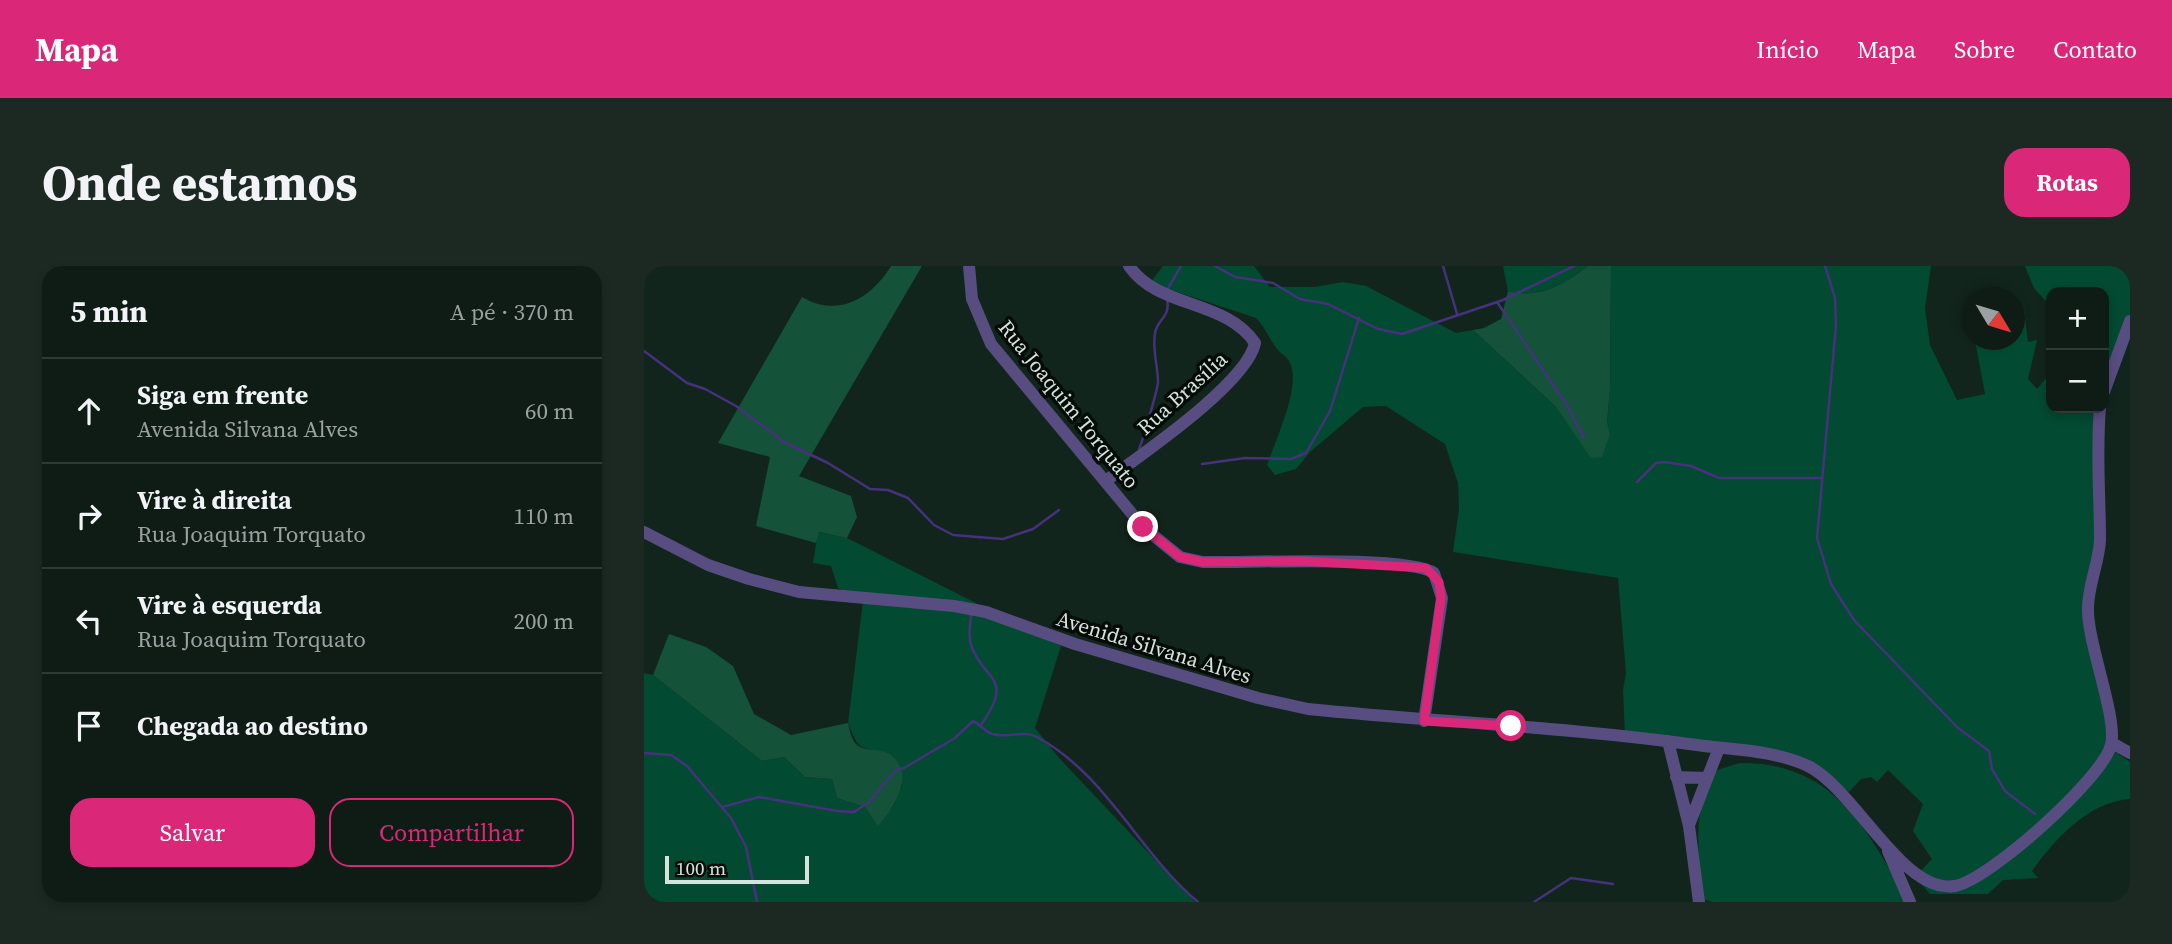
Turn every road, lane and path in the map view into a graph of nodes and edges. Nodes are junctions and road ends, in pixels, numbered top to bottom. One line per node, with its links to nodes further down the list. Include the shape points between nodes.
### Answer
1 (969, 266): 6 (street, Rua Joaquim Torquato, via 972,299 991,344)
2 (1129, 266): 6 (street, Rua Brasília, via 1150,288 1224,316 1255,343 1253,353 1227,384)
3 (2130, 321): 4 (street)
4 (2109, 378)
5 (2099, 413): 10 (street, via 2100,540 2088,608)
6 (1107, 480): 8 (street, Rua Joaquim Torquato, via 1143,527 1180,557 1203,562 1379,564 1426,568 1434,573 1441,598)
7 (644, 532): 8 (street, Avenida Silvana Alves, via 708,565 761,583 799,592 986,612 1075,645 1258,698 1308,709)
8 (1424, 721): 9 (street, Avenida Silvana Alves)
9 (1668, 741): 11 (street, Avenida Silvana Alves); 13 (street)
10 (2112, 743): 12 (street); 16 (street, via 2102,764 2065,804 1975,878 1954,887 1936,884 1924,880)
11 (1719, 748): 14 (street); 16 (street, Avenida Silvana Alves, via 1773,755 1824,776)
12 (2130, 753)
13 (1676, 777): 14 (street); 15 (street)
14 (1707, 778): 15 (street)
15 (1689, 826): 17 (street)
16 (1888, 851): 18 (street)
17 (1699, 902)
18 (1909, 902)

